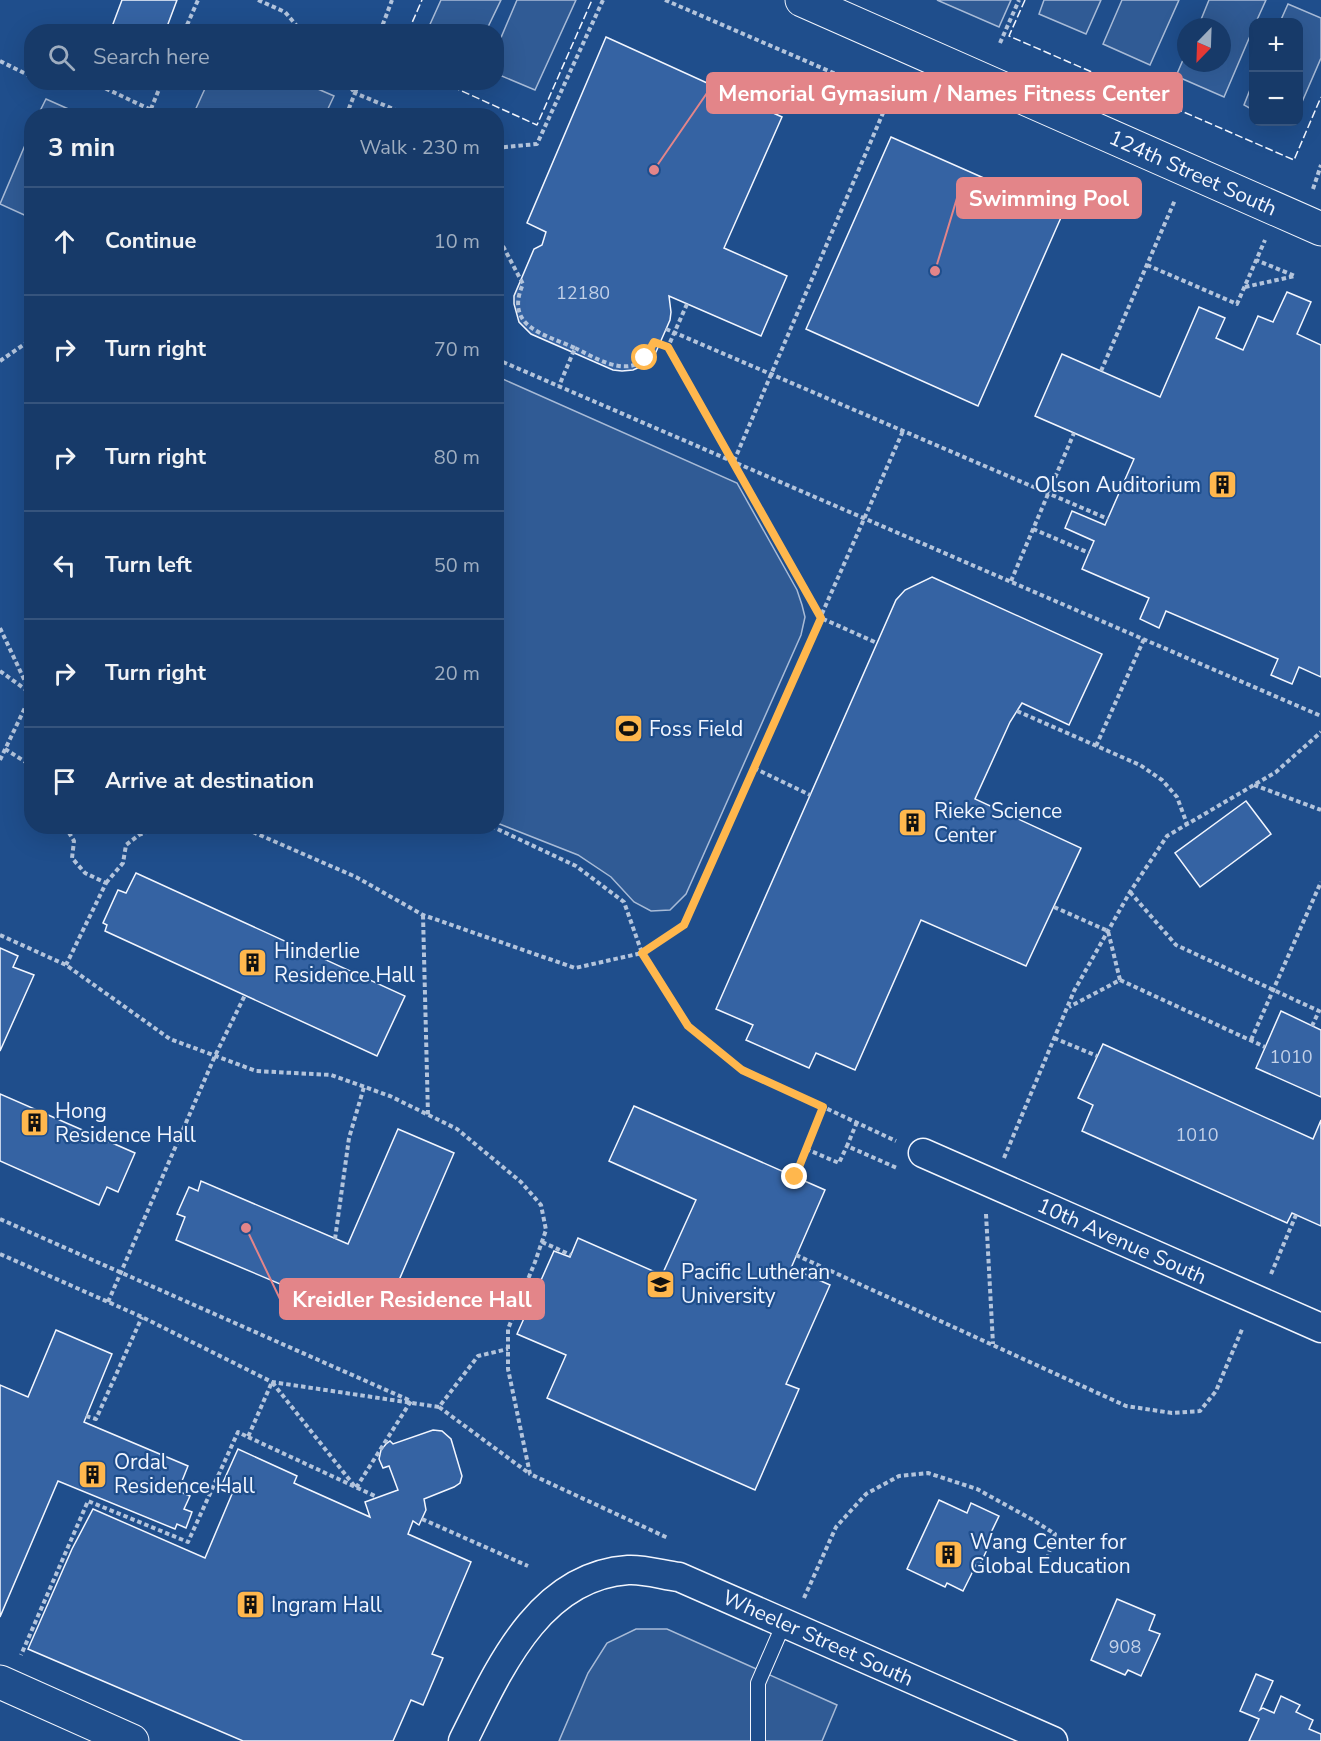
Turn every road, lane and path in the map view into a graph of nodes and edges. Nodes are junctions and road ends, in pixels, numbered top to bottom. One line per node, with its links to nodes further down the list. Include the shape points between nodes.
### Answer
1 (198, 0): 8 (path)
2 (258, 0): 9 (path, via 285,12)
3 (392, 0): 10 (path)
4 (603, 0): 25 (path, via 537,144)
5 (665, 0): 20 (path)
6 (802, 0): 27 (street, 124th Street South)
7 (1019, 0): 11 (path)
8 (188, 24)
9 (295, 24)
10 (383, 24)
11 (1000, 43)
12 (0, 61): 13 (path)
13 (24, 73)
14 (898, 78): 20 (path)
15 (109, 90): 21 (path)
16 (159, 90): 22 (path)
17 (353, 90): 19 (path)
18 (356, 90): 19 (path)
19 (355, 93): 23 (path); 24 (path)
20 (889, 97): 42 (path)
21 (147, 108)
22 (152, 108)
23 (349, 108)
24 (391, 108)
25 (504, 147)
26 (1175, 200): 31 (path)
27 (1321, 229)
28 (1265, 240): 30 (path)
29 (504, 248): 38 (path, via 523,284 517,303 522,319 536,331)
30 (1256, 260): 32 (path); 32 (path, via 1295,276)
31 (1147, 265): 32 (path, via 1237,304); 41 (path)
32 (1245, 287)
33 (687, 304): 35 (path)
34 (666, 329): 35 (path)
35 (675, 333): 37 (path); 42 (path)
36 (24, 344): 39 (path)
37 (668, 347): 38 (path, via 654,342 645,358 631,366 615,366); 46 (path)
38 (575, 348): 43 (path)
39 (0, 361)
40 (504, 362): 43 (path)
41 (1101, 371)
42 (771, 374): 44 (path); 46 (path)
43 (559, 386): 46 (path)
44 (903, 431): 47 (path); 48 (path)
45 (1074, 433): 47 (path)
46 (733, 462): 48 (path); 53 (path)
47 (1048, 493): 49 (path); 50 (path)
48 (865, 518): 52 (path); 53 (path)
49 (1108, 519)
50 (1033, 529): 51 (path); 52 (path)
51 (1089, 553)
52 (1011, 581): 55 (path)
53 (821, 618): 56 (path); 68 (path)
54 (0, 628): 58 (path)
55 (1144, 639): 62 (path); 64 (path)
56 (877, 643)
57 (0, 671): 59 (path)
58 (24, 679)
59 (24, 689)
60 (24, 709): 65 (path)
61 (1017, 711): 64 (path)
62 (1321, 716)
63 (1321, 732): 69 (path, via 1276,772)
64 (1096, 746): 72 (path, via 1140,765 1162,780 1177,797)
65 (5, 749): 66 (path); 67 (path)
66 (0, 760)
67 (24, 761)
68 (754, 768): 70 (path); 84 (path, via 684,925)
69 (1254, 785): 71 (path); 72 (path)
70 (810, 795)
71 (1321, 810)
72 (1187, 824): 79 (path, via 1167,836)
73 (504, 833): 84 (path, via 576,866 624,902)
74 (70, 834): 78 (path, via 74,841 72,858 85,873)
75 (141, 834): 78 (path, via 126,845 123,863)
76 (257, 834): 81 (path, via 356,877)
77 (1321, 882): 87 (path)
78 (106, 883): 85 (path)
79 (1130, 892): 82 (path); 87 (path, via 1176,945)
80 (1054, 907): 82 (path)
81 (423, 915): 84 (path, via 575,968); 98 (path)
82 (1108, 931): 86 (path); 89 (path)
83 (0, 935): 85 (path)
84 (642, 953): 97 (path, via 688,1026 742,1070)
85 (66, 964): 94 (path, via 170,1039)
86 (1120, 980): 89 (path); 92 (path)
87 (1273, 991): 90 (path, via 1319,1011); 92 (path)
88 (245, 995): 94 (path)
89 (1067, 1008): 91 (path)
90 (1312, 1026)
91 (1054, 1038): 95 (path); 103 (path)
92 (1251, 1040): 93 (path)
93 (1265, 1047)
94 (215, 1056): 96 (path, via 256,1071 331,1075); 113 (path)
95 (1098, 1056)
96 (364, 1087): 98 (path); 108 (path, via 349,1138)
97 (823, 1107): 99 (path); 101 (path)
98 (428, 1115): 109 (path, via 457,1129 521,1182 541,1205 546,1230)
99 (857, 1122)
100 (847, 1146): 101 (path, via 839,1163)
101 (806, 1149): 104 (path)
102 (923, 1153): 118 (street, 10th Avenue South)
103 (1001, 1164)
104 (795, 1177)
105 (985, 1206): 119 (path)
106 (1296, 1215): 114 (path)
107 (0, 1219): 113 (path)
108 (335, 1239)
109 (542, 1242): 111 (path); 120 (path, via 508,1329)
110 (0, 1254): 115 (path)
111 (571, 1255)
112 (796, 1255): 119 (path)
113 (121, 1272): 115 (path); 122 (path)
114 (1268, 1280)
115 (108, 1302): 116 (path)
116 (142, 1317): 121 (path); 124 (path, via 96,1419)
117 (1246, 1321): 119 (path, via 1216,1391 1200,1411 1172,1413 1126,1406)
118 (1321, 1328)
119 (993, 1345)
120 (508, 1349): 123 (path, via 478,1356); 126 (path, via 508,1369)
121 (272, 1382): 122 (path); 125 (path); 127 (path)
122 (411, 1401): 123 (path); 127 (path)
123 (439, 1407): 126 (path)
124 (86, 1416)
125 (248, 1437): 127 (path); 135 (path, via 238,1432 188,1542 88,1501)
126 (530, 1474): 130 (path)
127 (356, 1488): 128 (path)
128 (377, 1497)
129 (422, 1519): 132 (path)
130 (668, 1538)
131 (1046, 1562): 133 (path, via 1054,1534 1033,1520 977,1489 928,1473 900,1476 866,1494 836,1527)
132 (528, 1566)
133 (804, 1598)
134 (784, 1623): 138 (street, Wheeler Street South, via 678,1577 630,1570 577,1585 551,1604 515,1642); 139 (lane, via 758,1683); 140 (street, Wheeler Street South)
135 (21, 1655)
136 (0, 1682): 137 (street)
137 (132, 1741)
138 (464, 1741)
139 (758, 1741)
140 (1053, 1741)

